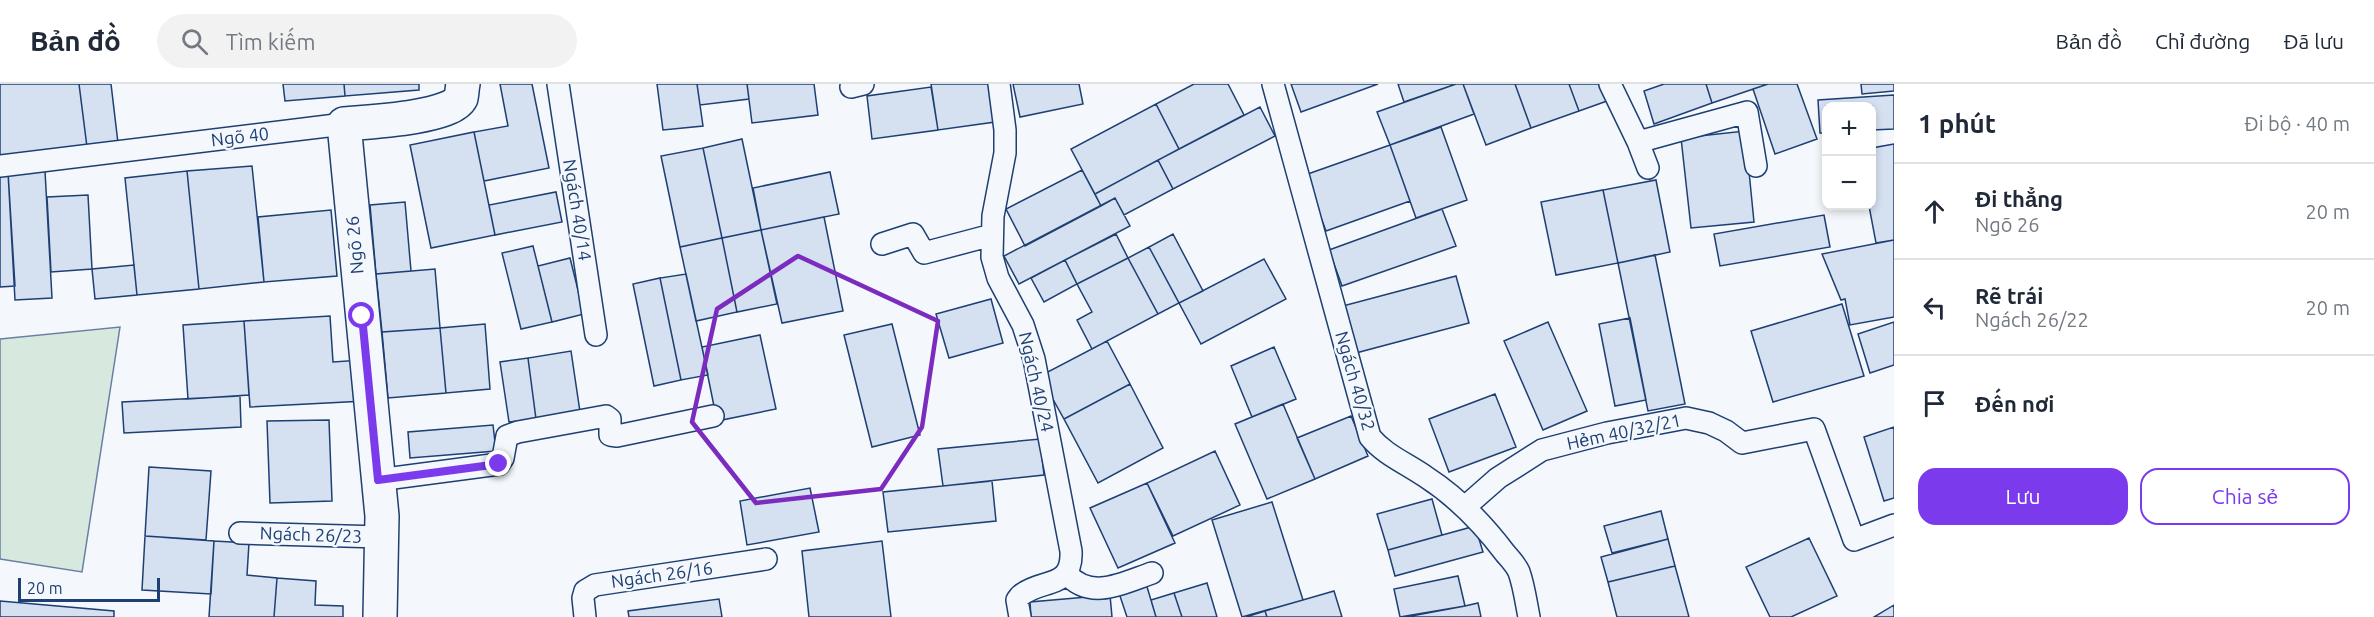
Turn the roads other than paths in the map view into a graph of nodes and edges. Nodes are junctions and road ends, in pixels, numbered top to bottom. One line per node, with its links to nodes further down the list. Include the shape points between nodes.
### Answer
1 (463, 84): 6 (street, Ngõ 40, via 460,99 448,110)
2 (558, 84): 13 (lane, Ngách 40/14)
3 (999, 84): 11 (lane, Ngách 40/24, via 1005,153)
4 (1273, 84): 16 (lane, Ngách 40/32, via 1370,437 1379,448)
5 (1610, 84): 7 (lane)
6 (344, 124): 8 (lane, Ngõ 40); 15 (street, Ngõ 26)
7 (1638, 142): 9 (lane, via 1747,112); 10 (lane)
8 (0, 166)
9 (1756, 166)
10 (1648, 168)
11 (993, 235): 12 (lane, via 924,253 913,234); 22 (lane, Ngách 40/24, via 992,257 998,278 1023,325 1034,359 1071,551 1072,563)
12 (882, 244)
13 (596, 335)
14 (713, 416): 15 (lane, via 617,436 610,435 610,419 606,416 518,432 507,436 499,464)
15 (378, 480): 19 (street, Ngõ 26)
16 (1465, 507): 17 (lane, Hẻm 40/32/21, via 1498,478 1542,450 1686,418 1709,423 1742,443 1814,429 1854,540); 26 (lane, Ngách 40/32, via 1519,570)
17 (1894, 525)
18 (240, 533): 19 (lane, Ngách 26/23)
19 (381, 537): 23 (street, Ngõ 26)
20 (766, 559): 24 (lane, Ngách 26/16, via 596,585 585,591)
21 (1152, 573): 22 (lane, via 1105,589 1084,588)
22 (1067, 574): 25 (lane, via 1020,596)
23 (380, 617)
24 (585, 617)
25 (1020, 617)
26 (1529, 617)

